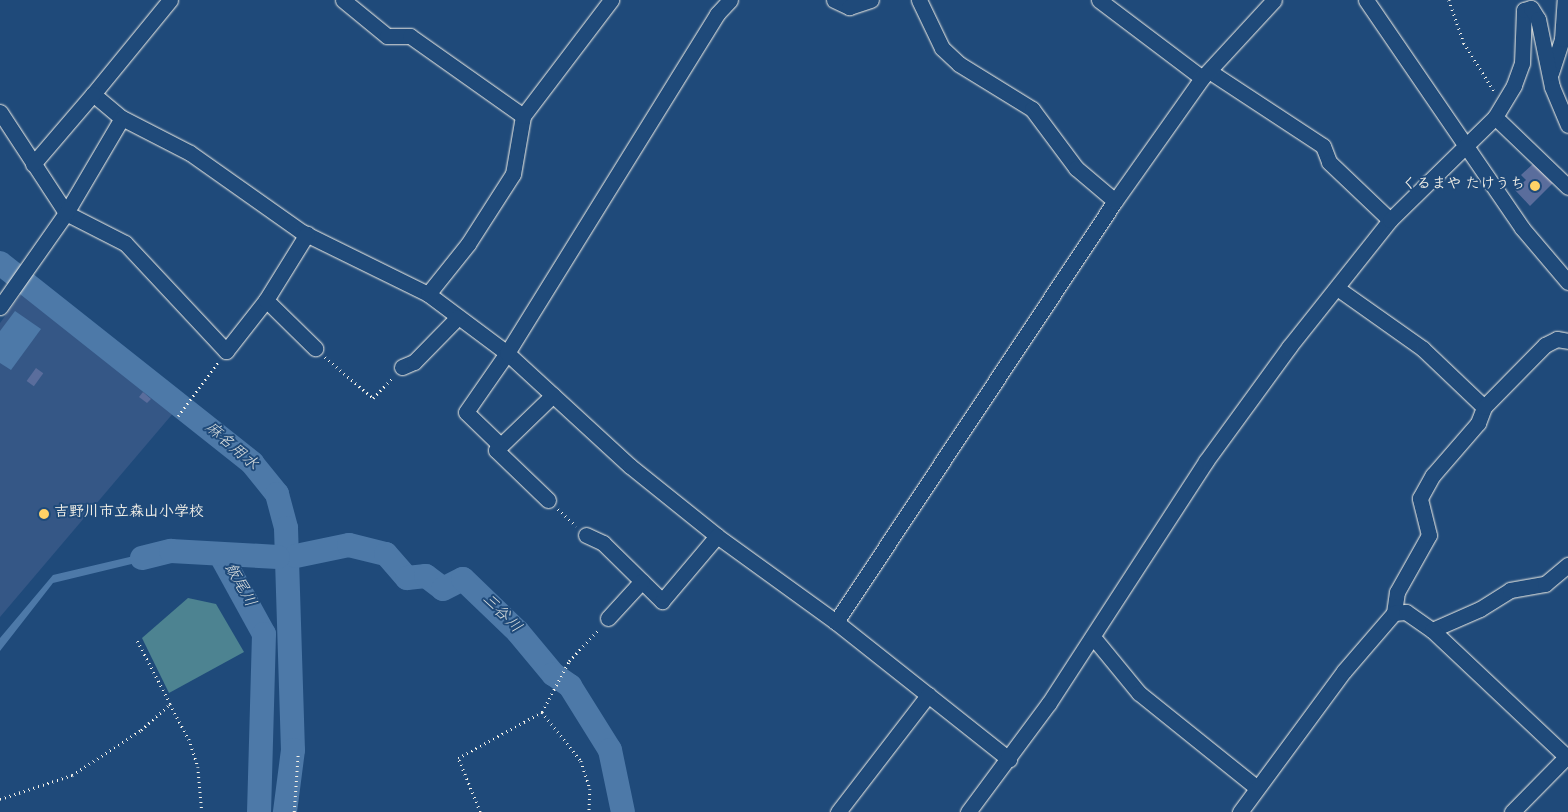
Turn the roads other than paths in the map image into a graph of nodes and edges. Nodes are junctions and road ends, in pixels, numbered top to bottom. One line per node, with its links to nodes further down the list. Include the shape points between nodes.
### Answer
1 (170, 0): 15 (street)
2 (342, 0): 17 (street, via 387,36 410,36)
3 (611, 0): 17 (street)
4 (730, 0): 36 (street, via 717,14)
5 (834, 0): 6 (street, via 849,6)
6 (871, 0)
7 (919, 0): 24 (street, via 942,48 959,64 1032,109 1076,168)
8 (1100, 0): 13 (street)
9 (1274, 0): 13 (street)
10 (1366, 0): 21 (street)
11 (1565, 0): 12 (street)
12 (1565, 35): 14 (street)
13 (1206, 74): 24 (street); 26 (street, via 1323,146 1329,162)
14 (1550, 74): 18 (street, via 1538,19 1531,8 1524,10 1522,63 1504,104); 20 (street)
15 (93, 94): 19 (street); 22 (street)
16 (0, 112): 22 (street)
17 (523, 116): 30 (street, via 513,174 468,244)
18 (1495, 116): 21 (street); 23 (street)
19 (122, 118): 25 (street); 27 (street, via 190,153)
20 (1568, 125)
21 (1465, 148): 26 (street); 28 (street, via 1522,228)
22 (33, 164): 25 (street)
23 (1568, 187)
24 (1115, 201): 48 (street)
25 (66, 213): 31 (street, via 125,243 226,351); 32 (street)
26 (1390, 220): 29 (street)
27 (307, 234): 30 (street); 31 (street)
28 (1568, 282)
29 (1337, 288): 39 (street, via 1423,349); 50 (street, via 1206,461)
30 (428, 294): 33 (street)
31 (266, 300): 35 (street)
32 (0, 307)
33 (458, 317): 36 (street); 37 (street, via 414,362)
34 (1568, 341): 39 (street, via 1557,338 1545,345)
35 (314, 348)
36 (507, 353): 38 (street); 40 (street, via 466,412)
37 (402, 367)
38 (553, 394): 40 (street); 43 (street, via 630,466)
39 (1484, 407): 46 (street, via 1478,423 1433,476 1420,498 1429,535 1397,592)
40 (500, 446): 41 (street, via 496,450)
41 (548, 500)
42 (586, 536): 45 (street, via 603,542)
43 (717, 536): 45 (street, via 662,601); 48 (street)
44 (1568, 566): 49 (street, via 1545,584 1510,590 1480,609)
45 (642, 581): 47 (street)
46 (1394, 613): 49 (street, via 1406,612); 54 (street, via 1344,671)
47 (608, 618)
48 (836, 622): 51 (street)
49 (1432, 630): 52 (street)
50 (1093, 637): 53 (street); 54 (street, via 1139,693)
51 (928, 695): 53 (street); 55 (street)
52 (1567, 757): 58 (street)
53 (1009, 759): 56 (street)
54 (1257, 788): 57 (street)
55 (838, 812)
56 (968, 812)
57 (1240, 812)
58 (1512, 812)

